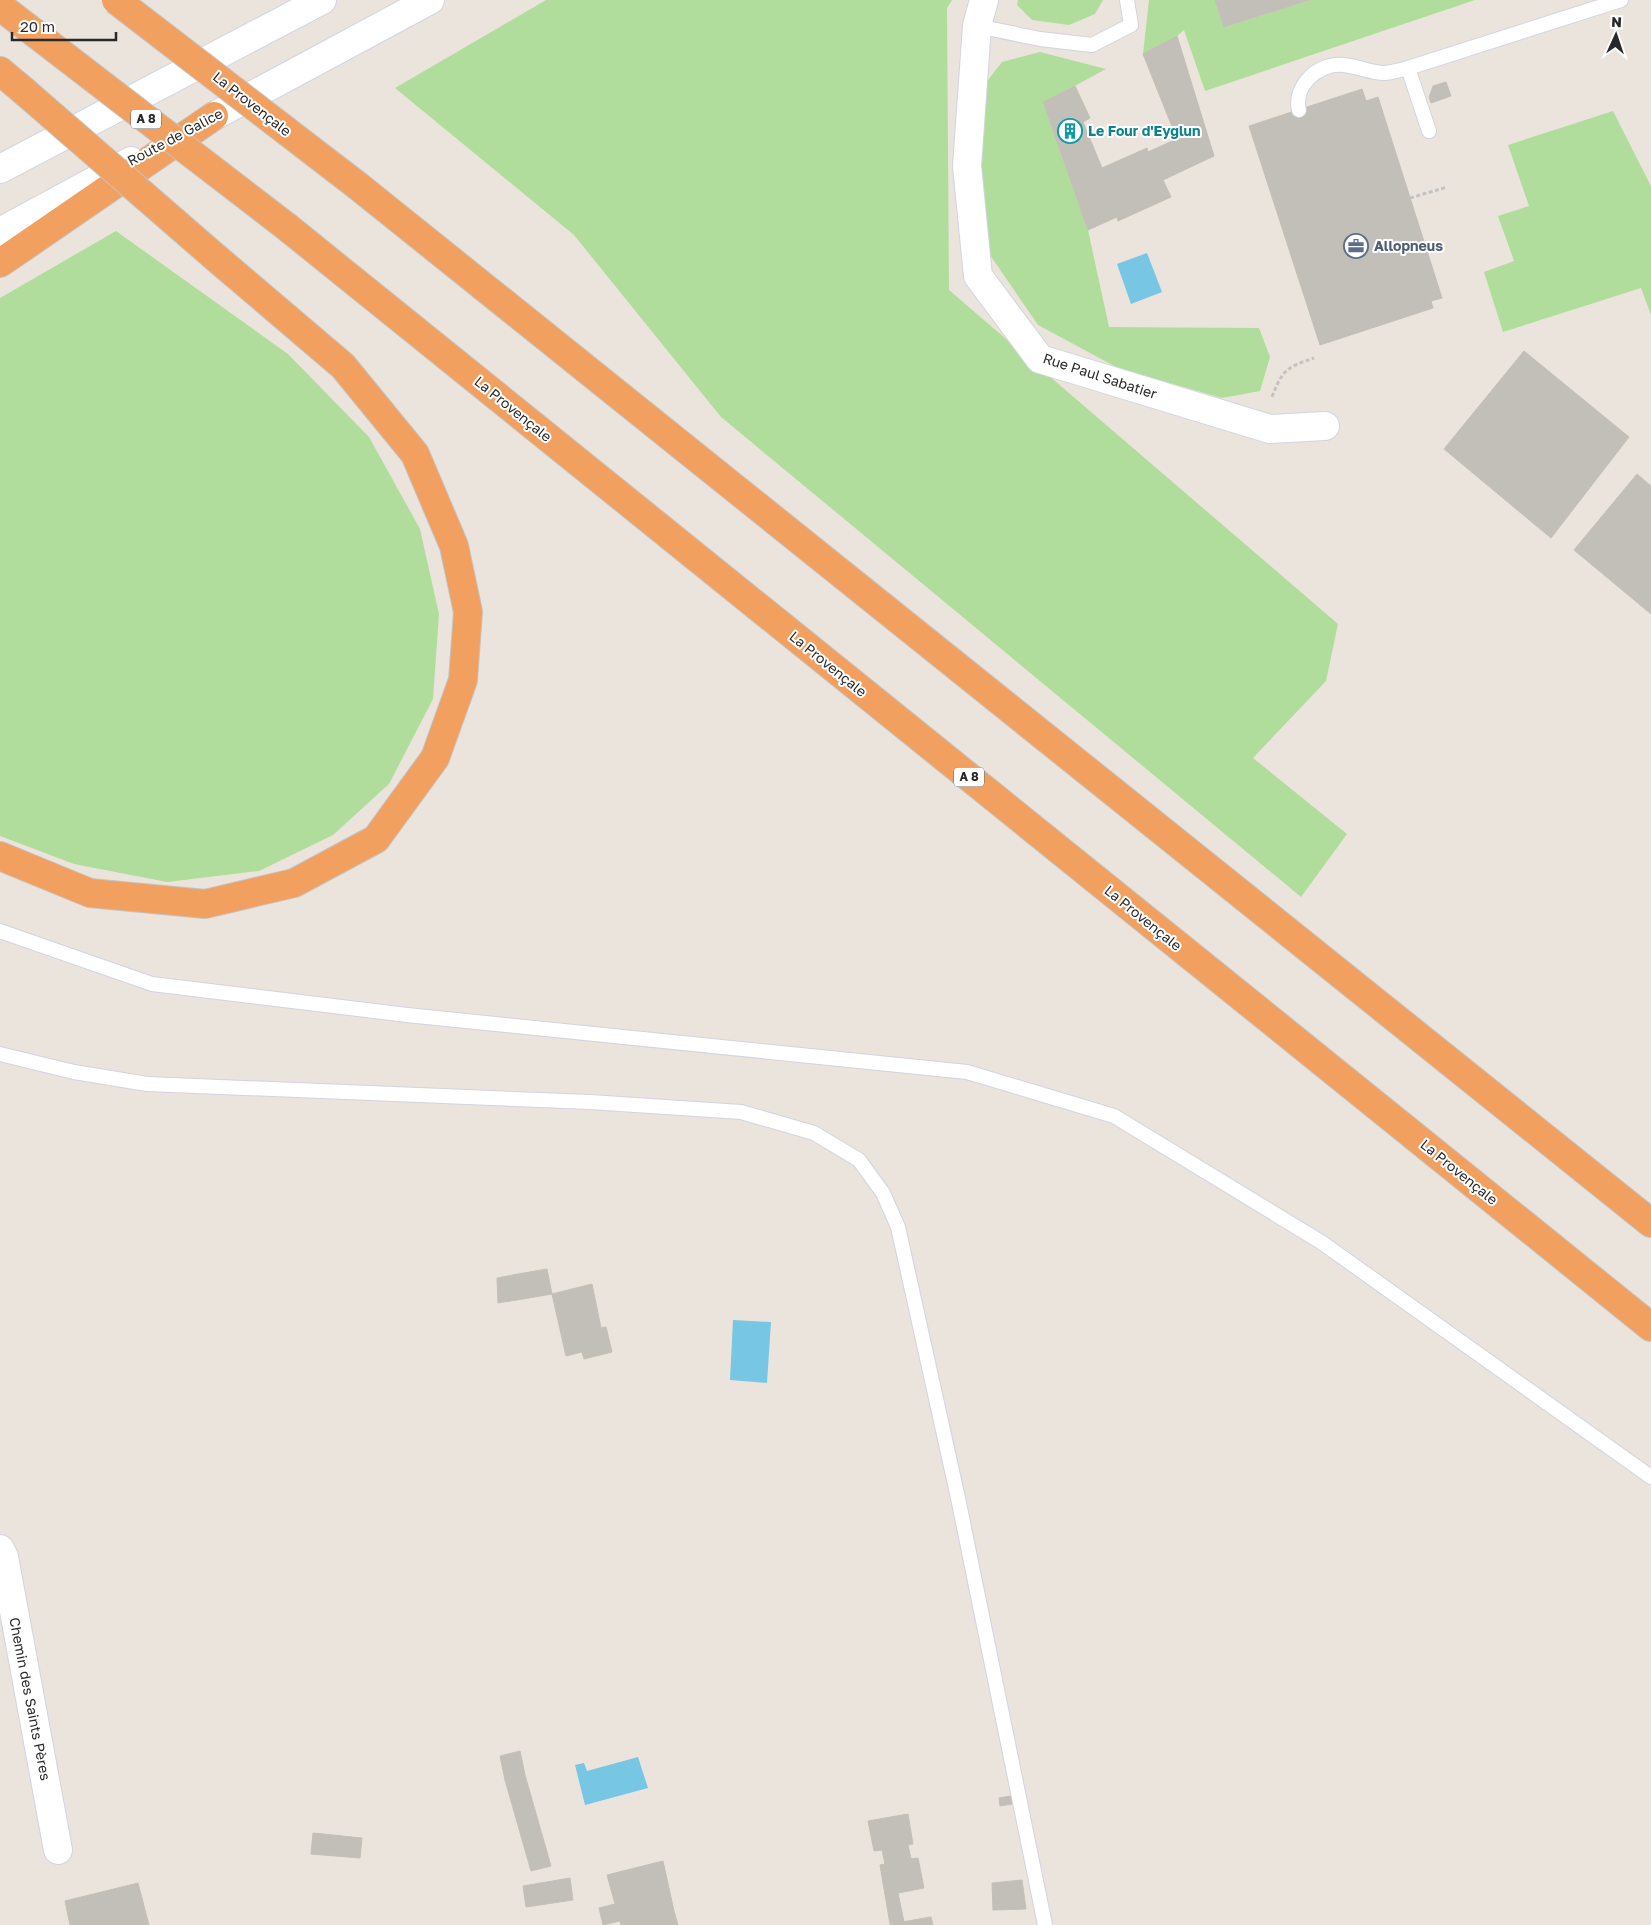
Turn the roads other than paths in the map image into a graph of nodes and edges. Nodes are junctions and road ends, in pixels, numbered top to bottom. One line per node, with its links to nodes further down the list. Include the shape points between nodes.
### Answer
1 (116, 0): 21 (highway, La Provençale, bridge, via 358,186)
2 (322, 0): 14 (street)
3 (430, 0): 12 (street, Route de Galice)
4 (984, 0): 8 (street, Rue Paul Sabatier)
5 (1126, 0): 8 (lane, via 1131,25 1092,45)
6 (1621, 0): 9 (lane)
7 (3, 9): 22 (highway, La Provençale / A 8, bridge, via 287,227)
8 (976, 26): 17 (street, Rue Paul Sabatier, via 967,166 978,276 1040,359 1270,429)
9 (1408, 68): 11 (lane, via 1387,73 1342,64 1318,70 1303,85 1296,100); 13 (lane)
10 (0, 70): 18 (highway, bridge, via 342,366 415,454 454,546 468,612 463,680 435,758 376,839 294,883 205,904 90,893)
11 (1299, 110)
12 (214, 116): 15 (street, Route de Galice); 16 (highway)
13 (1429, 131)
14 (0, 169)
15 (0, 232)
16 (0, 262)
17 (1325, 426)
18 (0, 856)
19 (0, 931): 23 (lane, via 152,984 407,1015 966,1072 1114,1116 1321,1242)
20 (0, 1054): 26 (lane, via 74,1072 147,1084 580,1101 741,1112 814,1133 859,1160 884,1193 898,1228 958,1498)
21 (1651, 1223)
22 (1651, 1328)
23 (1651, 1477)
24 (0, 1549): 25 (street, Chemin des Saints Pères)
25 (58, 1850)
26 (1044, 1925)

